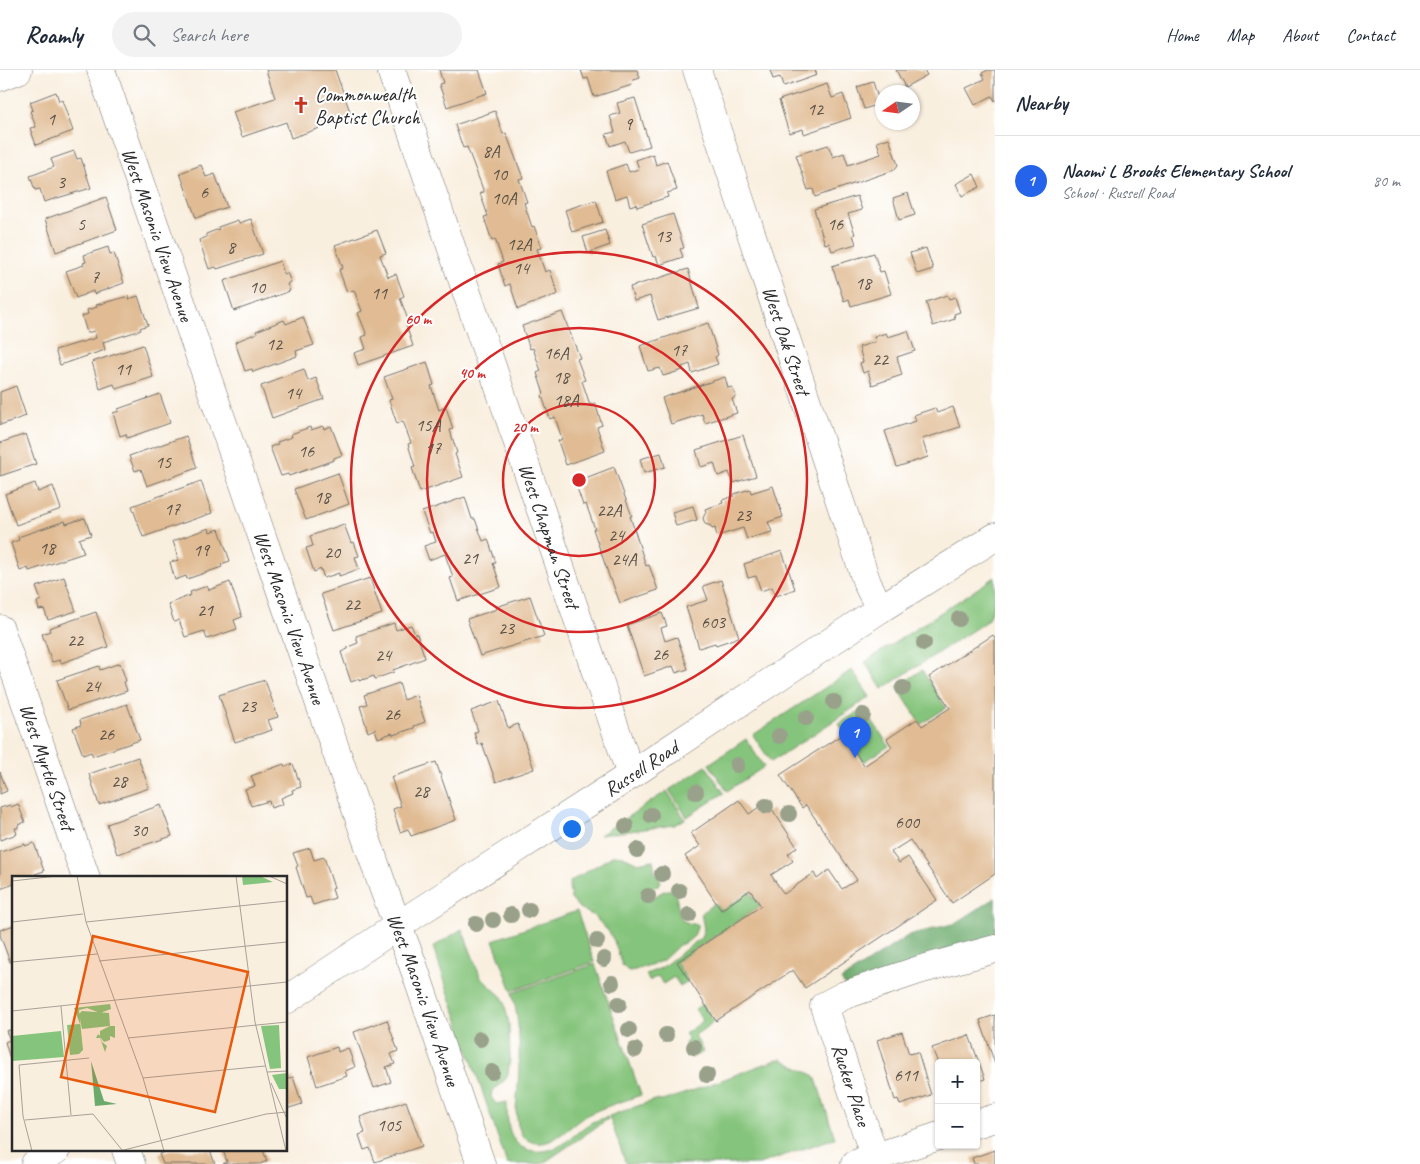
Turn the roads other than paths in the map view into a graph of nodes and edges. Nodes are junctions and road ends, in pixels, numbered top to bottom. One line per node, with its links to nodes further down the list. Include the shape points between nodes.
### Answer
1 (18, 70): 5 (street)
2 (101, 70): 11 (street, West Masonic View Avenue)
3 (391, 70): 9 (street, West Chapman Street)
4 (696, 70): 7 (street, West Oak Street, via 867,583)
5 (0, 77)
6 (995, 537): 7 (street, Russell Road)
7 (880, 609): 9 (street, Russell Road)
8 (0, 629): 10 (street, West Myrtle Street)
9 (631, 775): 11 (street, Russell Road)
10 (85, 876)
11 (398, 926): 13 (street, Russell Road); 22 (street, West Masonic View Avenue)
12 (995, 949): 19 (street, Rucker Place, via 919,970 845,995 824,1006)
13 (288, 999)
14 (995, 1118): 15 (street)
15 (980, 1123)
16 (935, 1137): 19 (street)
17 (53, 1152): 20 (street)
18 (127, 1152): 21 (street)
19 (869, 1162)
20 (35, 1164)
21 (131, 1164)
22 (481, 1164)

